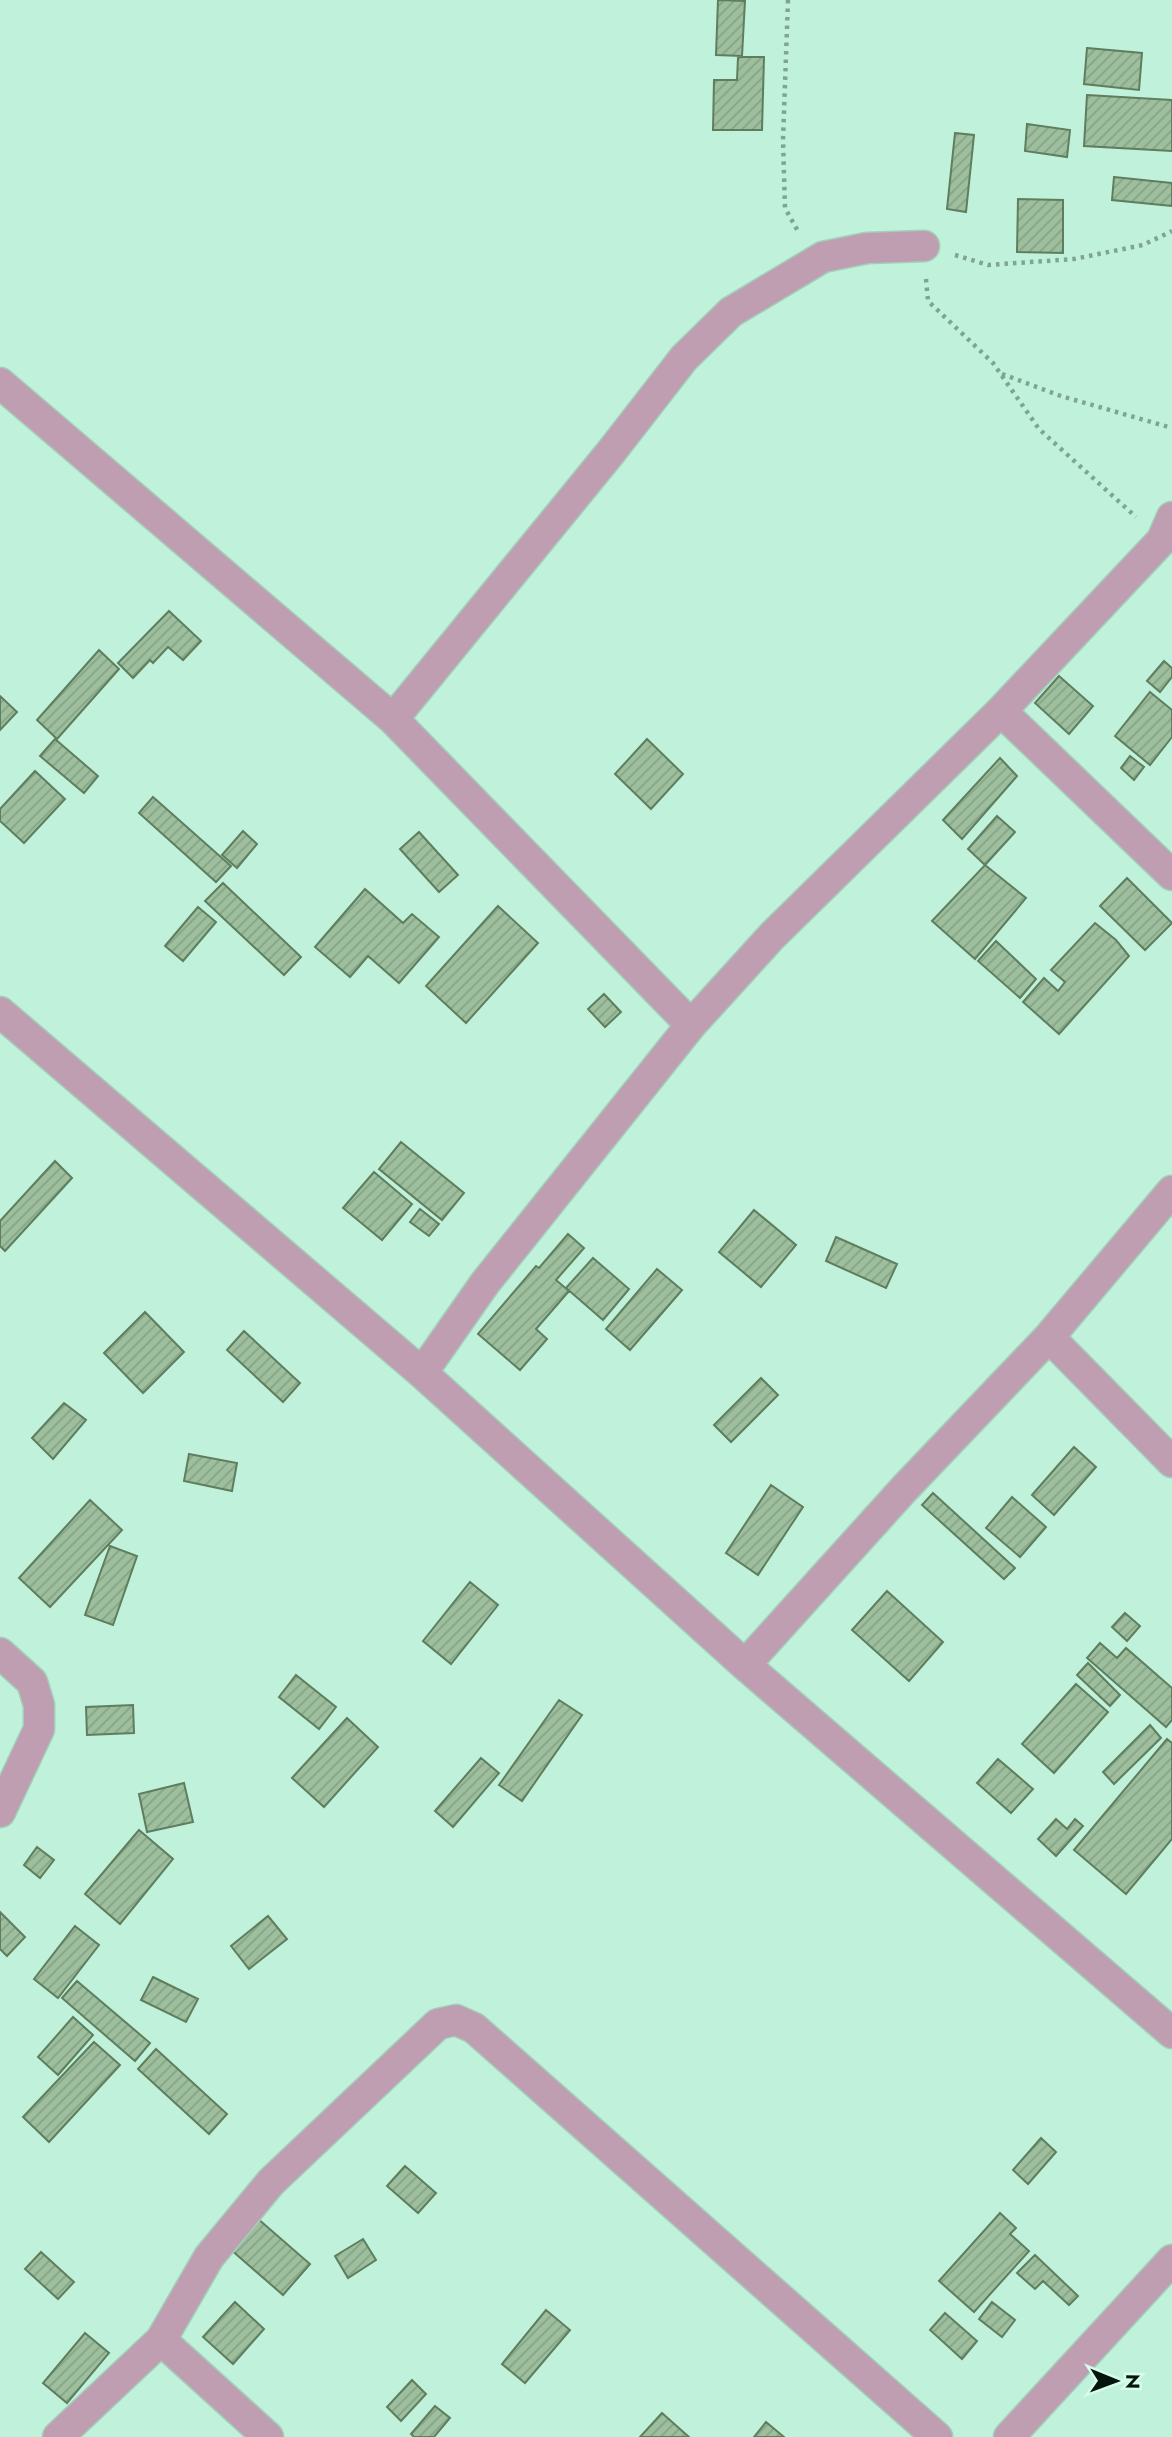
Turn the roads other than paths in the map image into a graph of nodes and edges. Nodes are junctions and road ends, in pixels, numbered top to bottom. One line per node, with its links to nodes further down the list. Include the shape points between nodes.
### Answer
1 (924, 246): 5 (street, via 867,248 822,257 731,312 684,358)
2 (0, 383): 5 (street)
3 (1167, 529): 4 (street)
4 (1001, 711): 6 (street); 8 (street, via 772,936)
5 (393, 719): 8 (street)
6 (1172, 875)
7 (0, 1012): 11 (street)
8 (691, 1025): 11 (street, via 485,1283)
9 (1172, 1191): 10 (street)
10 (1049, 1337): 12 (street); 14 (street)
11 (422, 1373): 14 (street)
12 (1172, 1462)
13 (0, 1653): 15 (street, via 32,1682 39,1705 39,1729)
14 (746, 1665): 16 (street)
15 (0, 1812)
16 (1172, 2033)
17 (1172, 2260): 22 (street)
18 (161, 2340): 19 (street); 20 (street); 21 (street, via 209,2258 271,2182 438,2024 456,2021 474,2028)
19 (58, 2437)
20 (268, 2437)
21 (937, 2437)
22 (1009, 2437)

